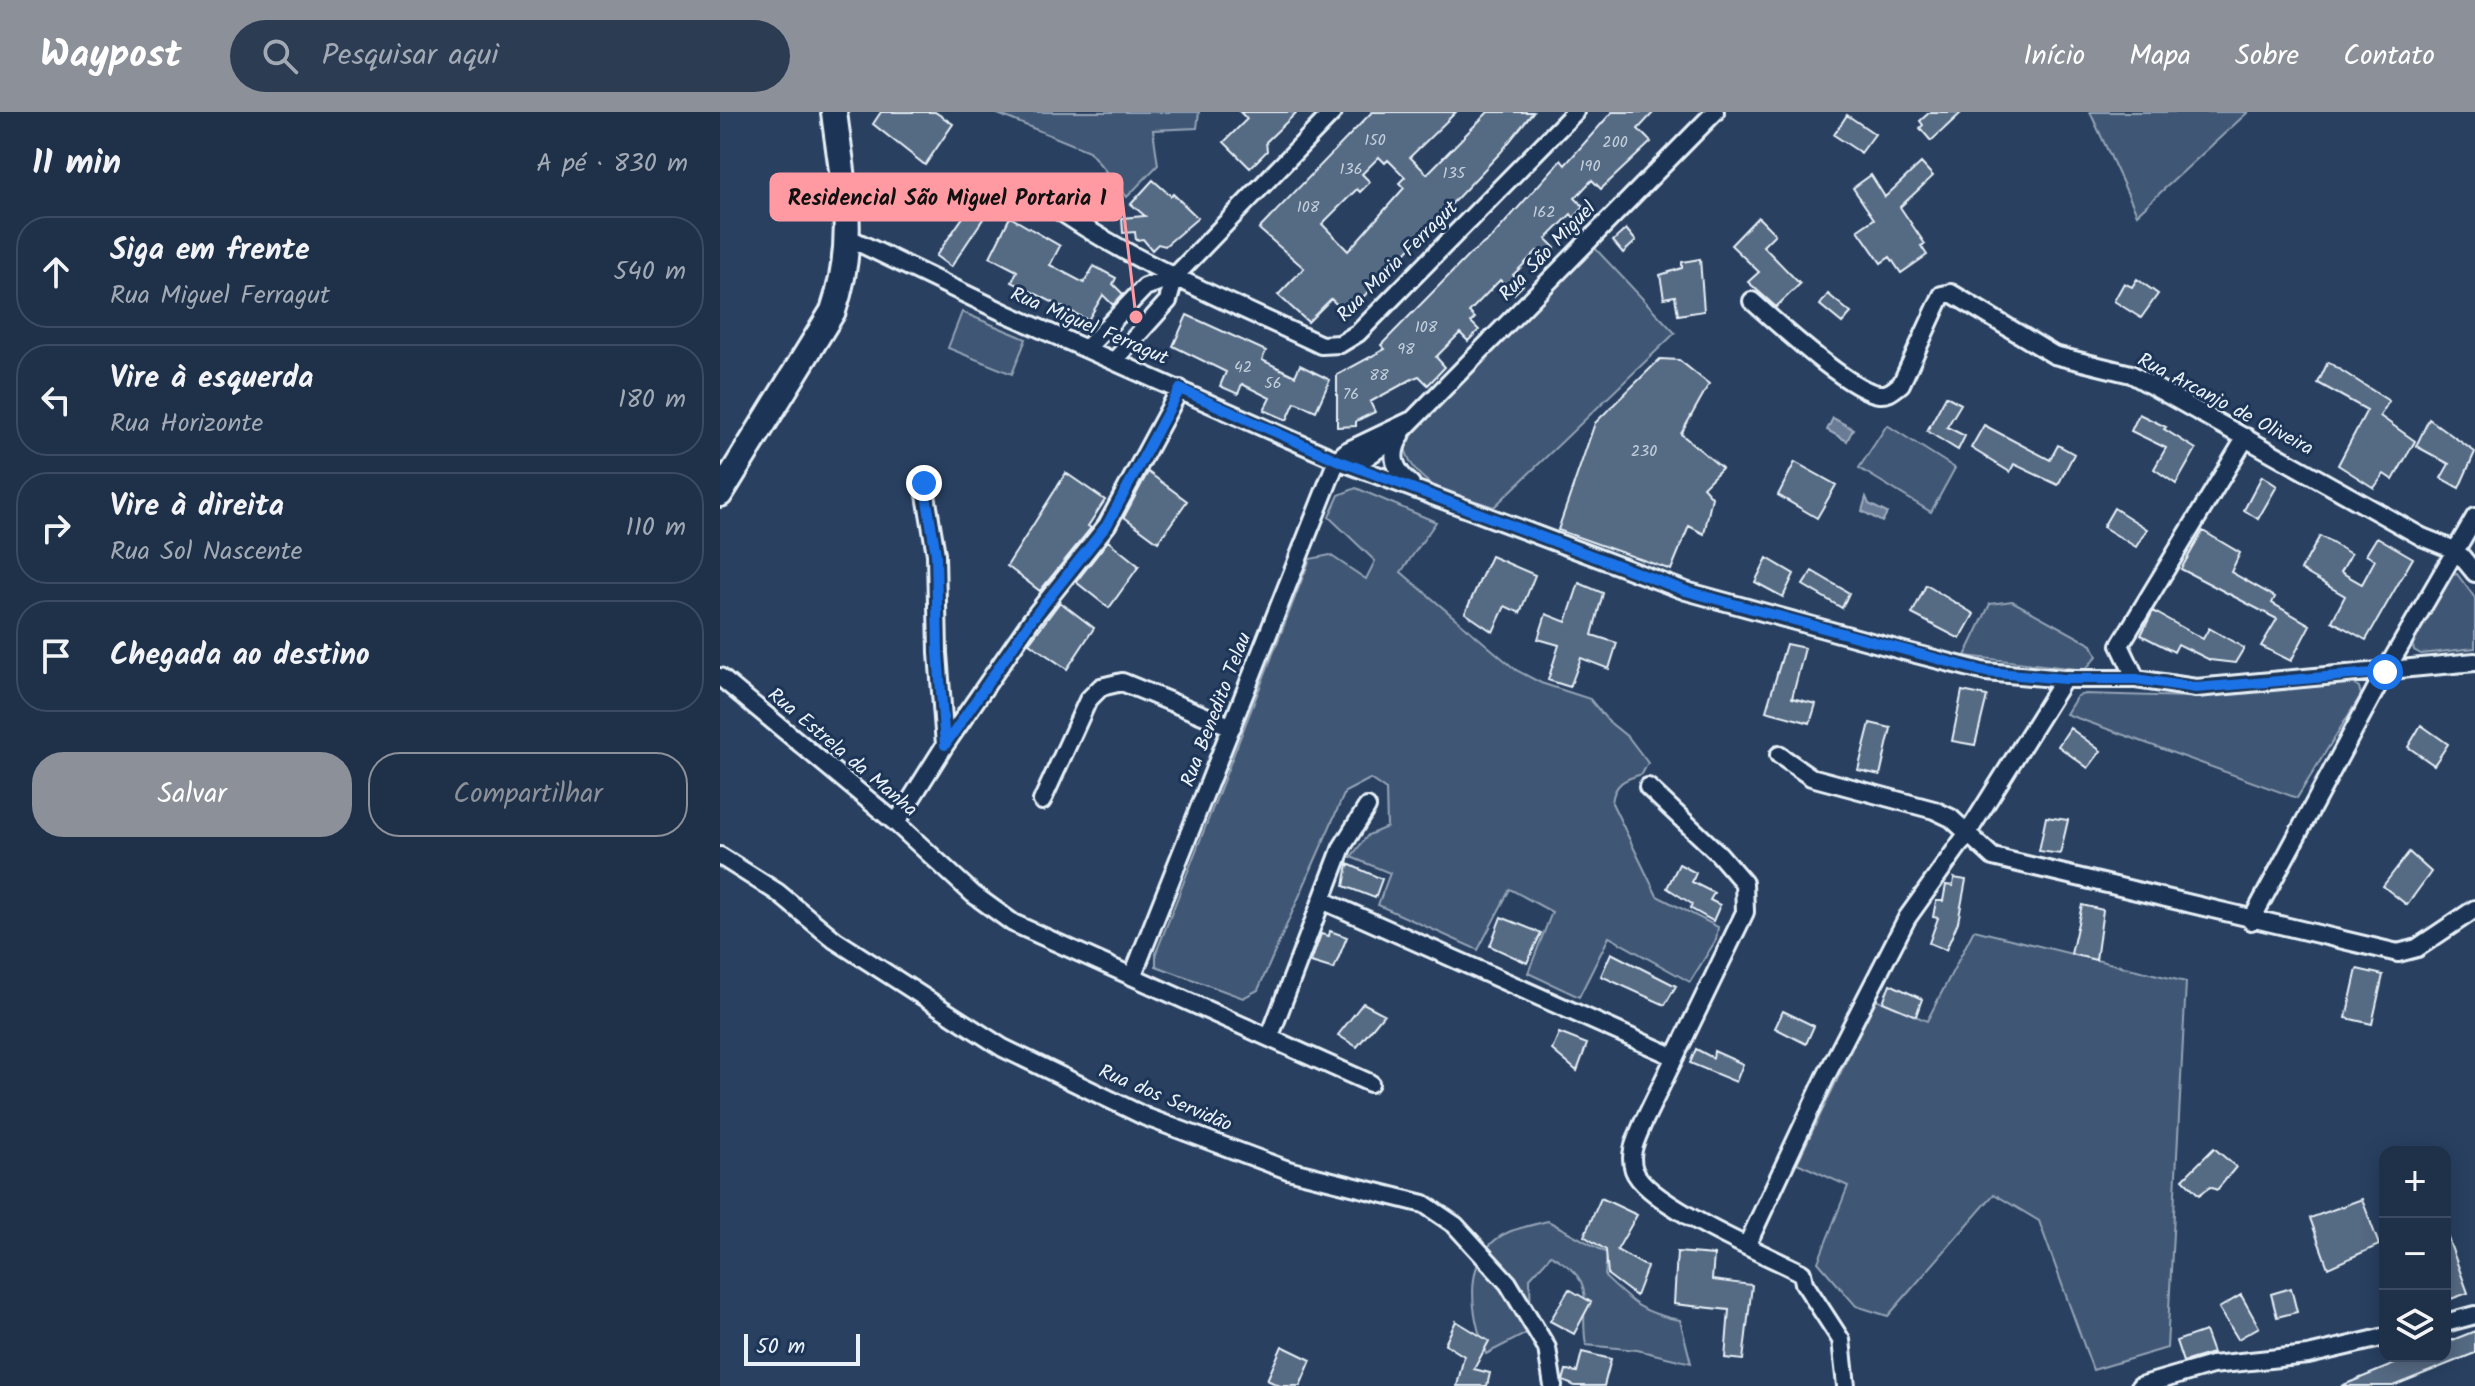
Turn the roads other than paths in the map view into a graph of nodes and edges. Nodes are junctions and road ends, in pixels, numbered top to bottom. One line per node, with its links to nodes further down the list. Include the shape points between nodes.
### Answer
1 (834, 112): 6 (main road)
2 (1333, 112): 7 (street)
3 (1575, 112): 7 (street, Rua Maria Ferragut, via 1358,333 1340,344 1321,345)
4 (1715, 112): 12 (street, Rua São Miguel)
5 (1041, 198): 7 (street, Rua Maria Ferragut, via 1108,245)
6 (849, 238): 9 (street, Rua Miguel Ferragut); 18 (main road, via 833,311)
7 (1175, 276): 9 (street, via 1145,287); 10 (street, via 1168,301)
8 (1752, 301): 13 (street, Rua Arcanjo de Oliveira, via 1830,368 1874,394 1889,394 1901,384 1942,295 1951,293 2054,355 2131,374)
9 (1088, 347): 10 (street, Rua Miguel Ferragut)
10 (1116, 359): 11 (street, Rua Miguel Ferragut)
11 (1180, 389): 14 (street, Rua Miguel Ferragut); 28 (street, via 1107,525 1032,619)
12 (1410, 421): 14 (street, Rua São Miguel); 15 (street, Rua São Miguel); 17 (street, Rua São Miguel, via 1393,457 1406,480)
13 (2246, 437): 20 (street, Rua Arcanjo de Oliveira, via 2422,537); 26 (street, via 2120,645)
14 (1337, 460): 15 (street, Rua Miguel Ferragut); 27 (street, Rua Benedito Telau)
15 (1354, 466): 17 (street, Rua Miguel Ferragut)
16 (924, 483): 28 (street, via 936,554)
17 (1420, 491): 25 (street, Rua Miguel Ferragut, via 1686,591 1986,672)
18 (720, 494)
19 (2475, 517): 20 (street)
20 (2457, 551): 21 (street, Rua Arcanjo de Oliveira); 23 (street)
21 (2475, 573)
22 (2475, 662): 23 (street, Rua Miguel Ferragut)
23 (2385, 672): 26 (street, Rua Miguel Ferragut, via 2196,688); 38 (street)
24 (720, 677): 33 (street, Rua Estrela da Manha)
25 (2064, 679): 26 (street, Rua Miguel Ferragut); 34 (street)
26 (2136, 679)
27 (1232, 727): 31 (street, via 1122,682 1111,683 1088,700); 39 (street, Rua Benedito Telau)
28 (945, 745): 33 (street)
29 (1779, 755): 34 (street, via 1811,777 1934,810)
30 (1648, 787): 41 (street, via 1744,883 1745,912)
31 (1042, 801)
32 (1367, 807): 36 (street, via 1342,847)
33 (896, 823): 39 (street, Rua Estrela da Manha, via 1013,923)
34 (1967, 834): 38 (street, via 1993,857); 43 (street, via 1907,918)
35 (720, 856): 47 (street, Rua dos Servidão, via 777,892 835,940 1003,1048 1146,1117 1288,1170 1424,1204 1455,1225 1508,1283 1547,1348)
36 (1324, 901): 40 (street); 41 (street)
37 (2475, 909): 38 (street, via 2417,948 2398,953)
38 (2251, 921)
39 (1133, 975): 40 (street, Rua Estrela da Manha)
40 (1270, 1036): 42 (street, Rua Estrela da Manha)
41 (1675, 1057): 43 (street, via 1632,1150 1634,1171 1655,1197)
42 (1370, 1083)
43 (1747, 1245): 48 (street, via 1802,1273 1841,1340)
44 (2475, 1315): 45 (street)
45 (2451, 1321)
46 (2379, 1338): 49 (street, via 2308,1355 2212,1365)
47 (1553, 1386)
48 (1846, 1386)
49 (2140, 1386)

